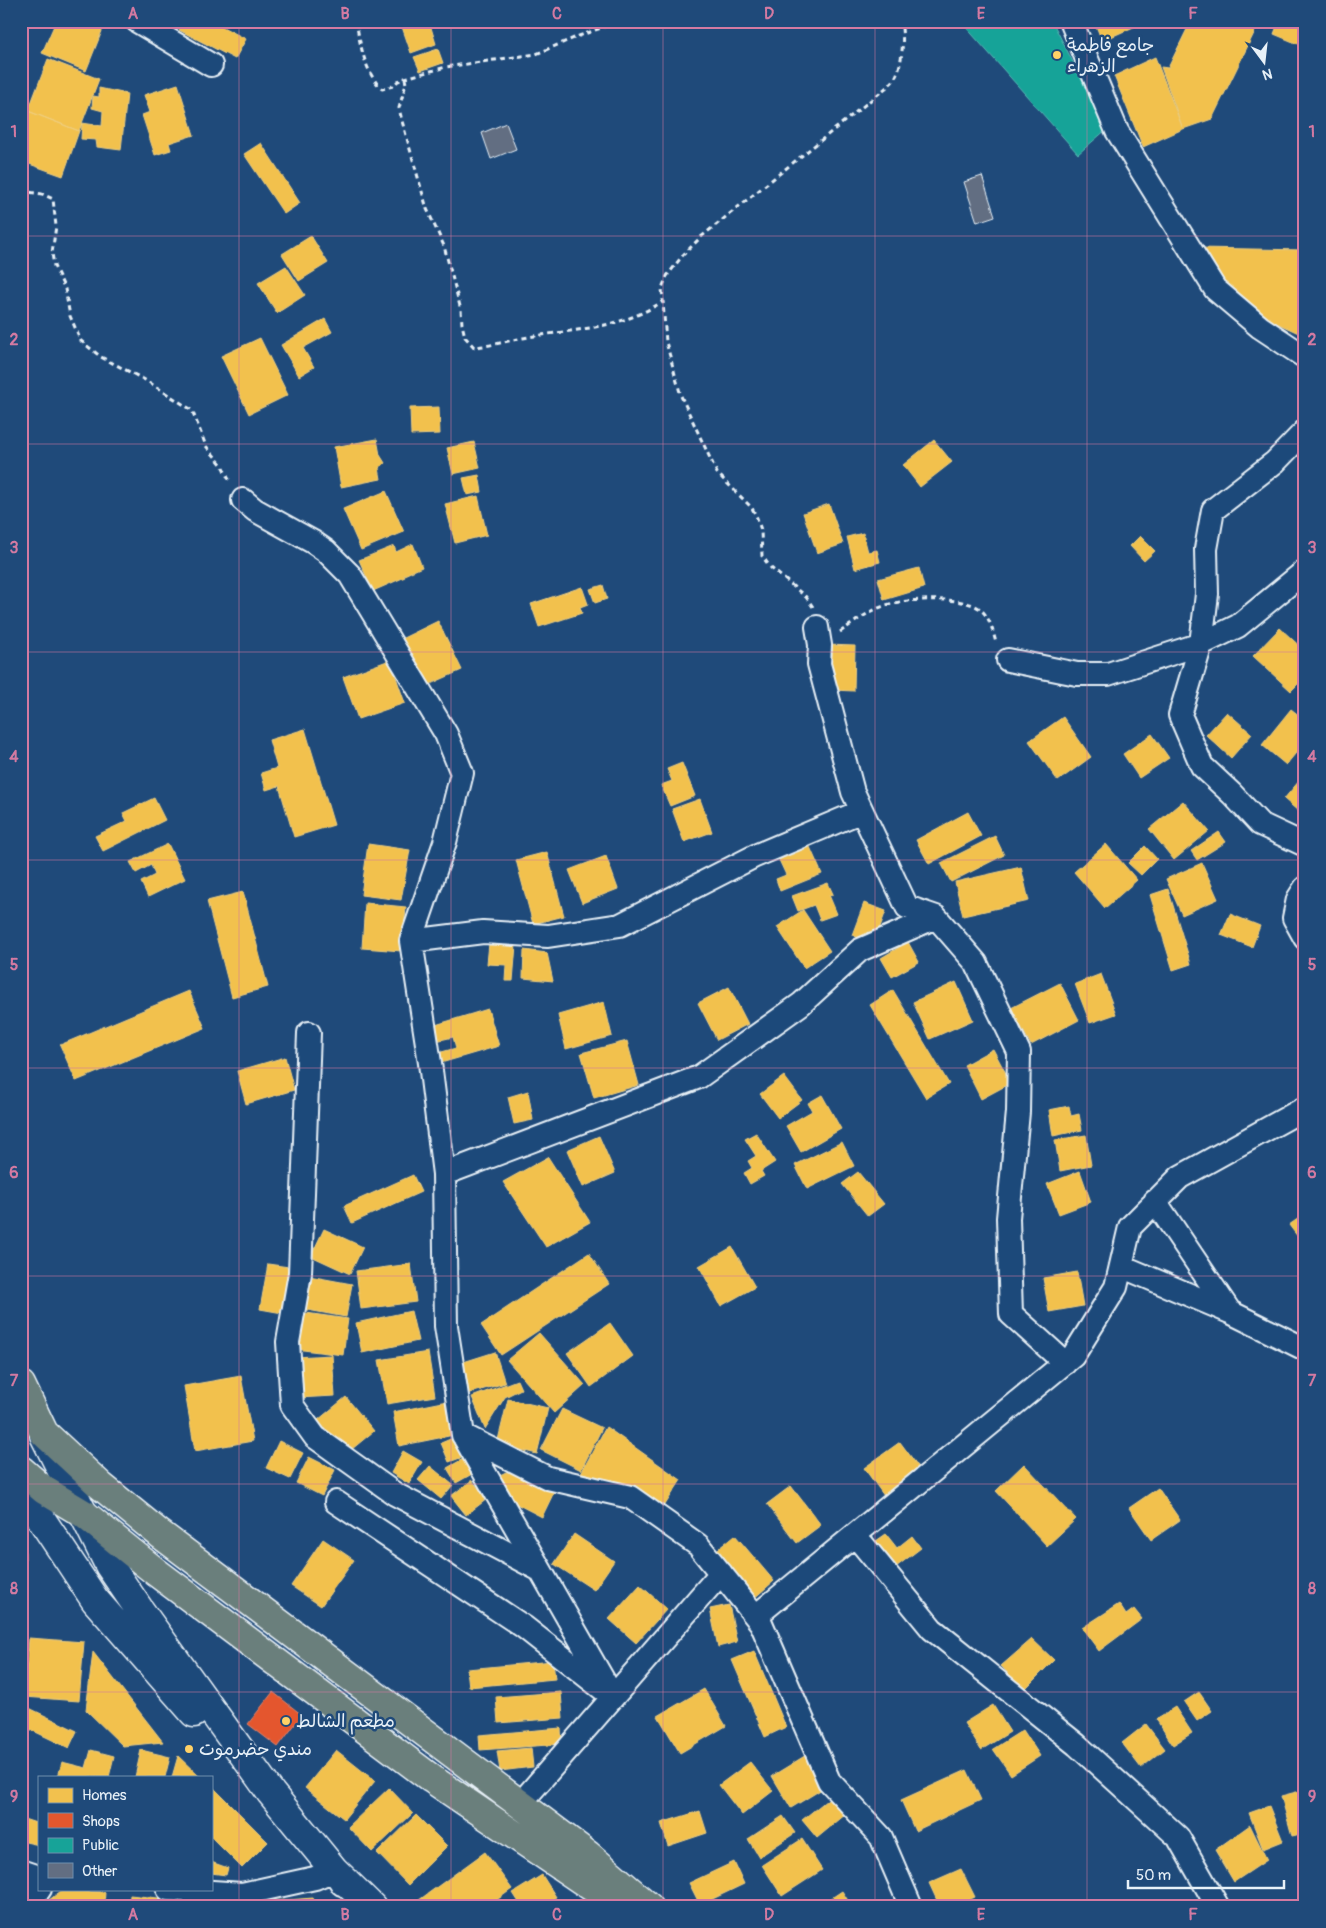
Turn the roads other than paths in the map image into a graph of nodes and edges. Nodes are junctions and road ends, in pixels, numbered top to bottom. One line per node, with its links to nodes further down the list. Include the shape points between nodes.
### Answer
1 (137, 21): 3 (street)
2 (1071, 21): 4 (street, via 1117,131 1215,289 1260,327)
3 (211, 66)
4 (1305, 357)
5 (1305, 431): 9 (street, via 1275,462 1213,510 1206,549 1207,594)
6 (243, 500): 16 (street, via 326,551 350,575 446,734 462,773 445,842)
7 (1305, 571): 9 (street, via 1238,626)
8 (819, 636): 11 (street, via 819,664 854,792)
9 (1200, 644): 10 (street, via 1108,674 1077,674); 12 (street, via 1180,715 1202,766 1260,824)
10 (1002, 652)
11 (862, 810): 14 (street, via 907,907); 16 (street, via 755,856 620,925 548,936 483,932)
12 (1305, 845)
13 (1305, 888): 15 (street, via 1298,899 1294,918)
14 (936, 917): 19 (street, via 860,950 800,1004 699,1078); 24 (street, via 976,963 1019,1052 1018,1112 1008,1218 1012,1314)
15 (1305, 938)
16 (411, 941): 19 (street)
17 (309, 1033): 33 (street, via 300,1273 288,1342 292,1406 315,1437 395,1494)
18 (1305, 1108): 20 (street, via 1180,1177)
19 (444, 1174): 27 (street, via 446,1326)
20 (1155, 1201): 21 (street, via 1130,1227); 22 (street)
21 (1121, 1266): 22 (street); 24 (street, via 1116,1287 1073,1356)
22 (1230, 1312): 23 (street)
23 (1305, 1349)
24 (1065, 1363): 32 (street)
25 (21, 1385): 26 (main road)
26 (44, 1434): 31 (main road); 38 (main road, via 160,1534)
27 (463, 1435): 33 (street); 34 (street, via 548,1478 630,1497 698,1545)
28 (21, 1470): 31 (main road, via 44,1490)
29 (21, 1484): 37 (main road, via 95,1600 231,1755)
30 (336, 1502): 36 (street, via 524,1627)
31 (84, 1514): 37 (main road, via 109,1565); 47 (main road, via 156,1572 432,1779 605,1896)
32 (854, 1536): 35 (street); 50 (street, via 932,1629 1077,1745 1178,1837)
33 (540, 1570): 36 (street)
34 (721, 1573): 35 (street); 36 (street)
35 (756, 1616): 49 (street, via 829,1781 881,1837)
36 (613, 1697): 38 (street)
37 (270, 1793): 39 (main road)
38 (520, 1804): 48 (main road, via 588,1855)
39 (334, 1870): 43 (street, via 315,1878 242,1894); 45 (street); 46 (main road)
40 (21, 1874): 41 (main road)
41 (38, 1880)
42 (39, 1890): 44 (street)
43 (183, 1890)
44 (24, 1907)
45 (354, 1907)
46 (372, 1907)
47 (613, 1907)
48 (649, 1907)
49 (911, 1907)
50 (1218, 1907)

